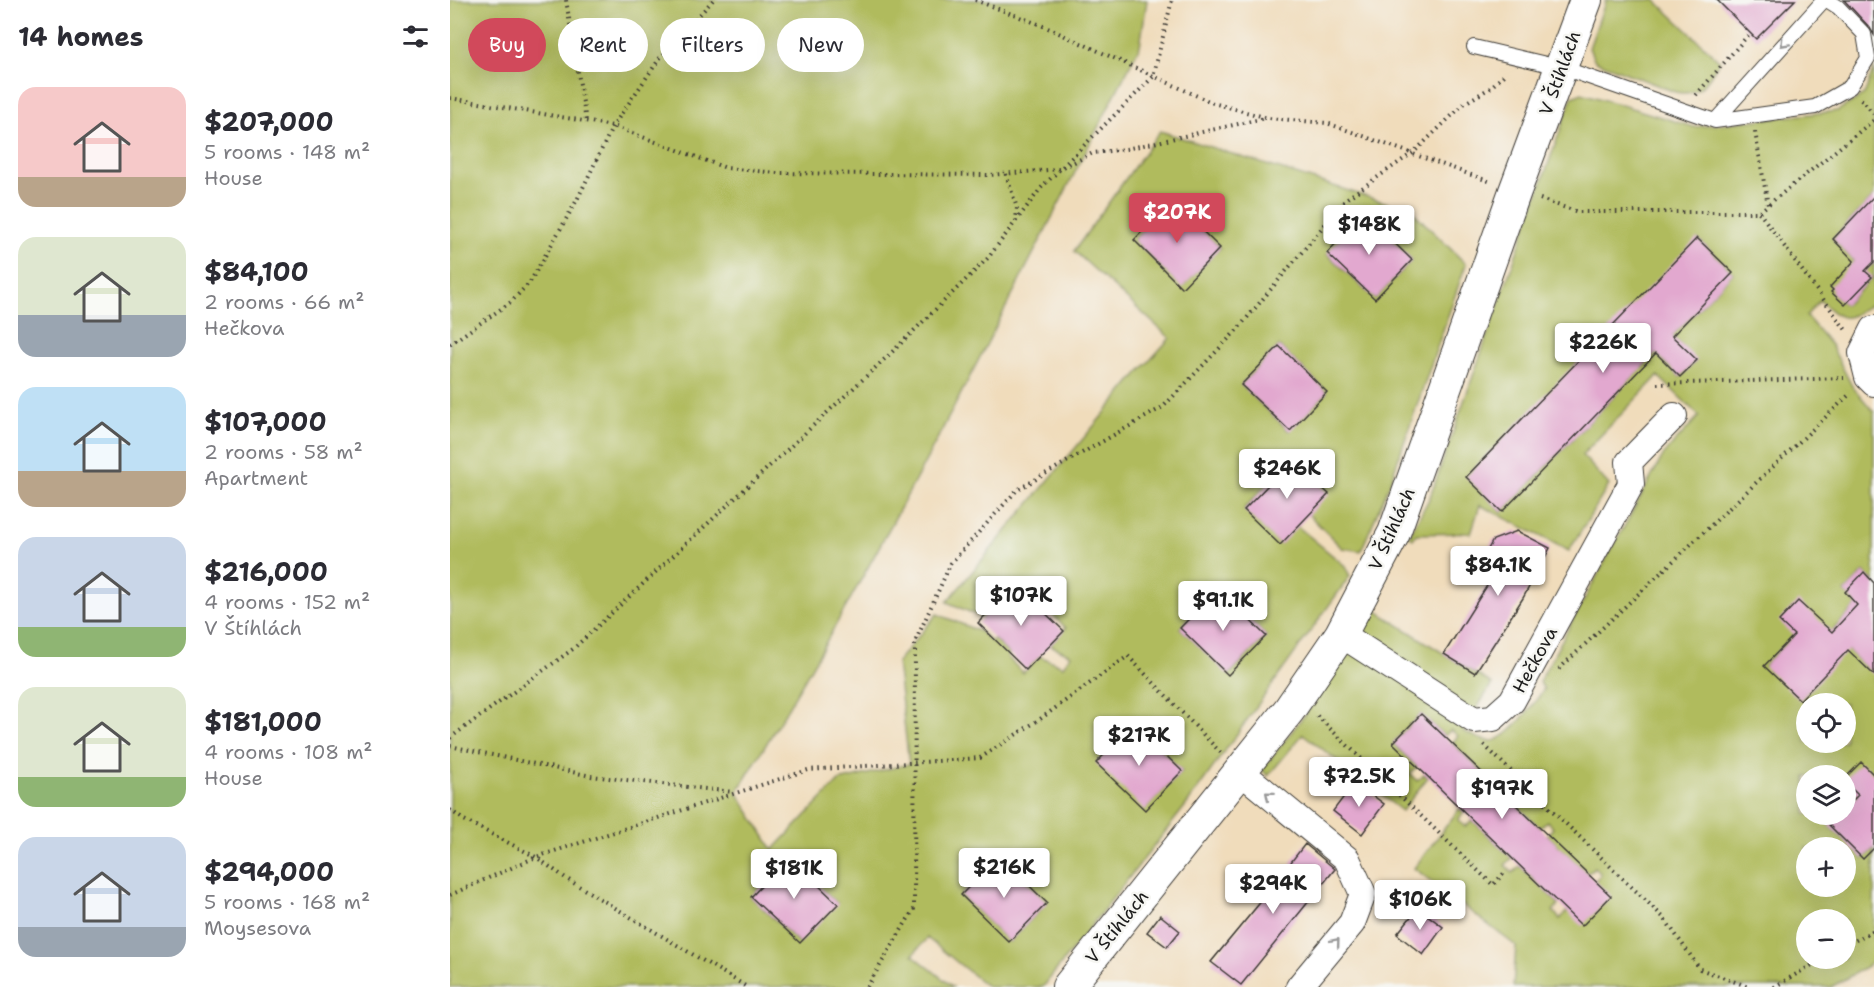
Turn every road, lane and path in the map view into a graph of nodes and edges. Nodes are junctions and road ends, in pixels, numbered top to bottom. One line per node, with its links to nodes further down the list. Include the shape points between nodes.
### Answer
1 (566, 0): 18 (path)
2 (713, 0): 20 (path, via 660,58)
3 (975, 0): 12 (path, via 1041,25)
4 (1172, 0): 12 (path)
5 (1586, 0): 11 (street, V Štíhlách)
6 (1825, 0): 9 (lane, via 1838,7 1864,34); 19 (lane, one-way to 19)
7 (1750, 33): 14 (path, via 1701,92)
8 (1474, 47): 10 (lane)
9 (1871, 54): 15 (lane, via 1850,87 1815,107)
10 (1519, 57): 11 (lane); 21 (path, via 1490,88 1465,103)
11 (1563, 68): 19 (lane); 24 (street, V Štíhlách)
12 (1153, 77): 16 (path, via 1214,103); 22 (path)
13 (450, 98): 18 (path)
14 (1690, 98)
15 (1753, 116): 19 (lane); 25 (path)
16 (1266, 118): 21 (path, via 1327,123); 22 (path, via 1093,153)
17 (1874, 120): 25 (path)
18 (586, 121): 20 (path)
19 (1715, 122)
20 (613, 126): 23 (path, via 726,168 777,173); 29 (path, via 530,282 511,302)
21 (1414, 152): 24 (path); 39 (path, via 1346,199 1237,330 1163,407 1017,490 951,563 915,642)
22 (1060, 169): 23 (path); 27 (path)
23 (1006, 174): 27 (path, via 1017,208)
24 (1515, 191): 26 (path, via 1578,212); 33 (street, V Štíhlách, via 1394,533)
25 (1768, 205): 26 (path)
26 (1759, 212): 30 (path)
27 (1016, 221): 36 (path, via 988,258 889,355 573,649)
28 (1874, 329): 30 (street)
29 (450, 344)
30 (1868, 371): 31 (path); 34 (path)
31 (1658, 384)
32 (1674, 416): 33 (street, Hečkova, via 1629,462 1631,484 1512,701 1493,718 1474,720)
33 (1341, 634): 40 (street, V Štíhlách)
34 (1557, 671)
35 (1312, 712): 44 (path, via 1493,885)
36 (450, 738)
37 (1477, 738): 53 (path, via 1664,918 1700,969)
38 (450, 746): 41 (path, via 591,776)
39 (912, 761): 40 (path, via 980,758 1128,656); 41 (path, via 808,770); 50 (path, via 914,909)
40 (1241, 772): 51 (street, V Štíhlách); 52 (street, one-way to 40, via 1352,923 1363,894 1347,859)
41 (737, 792): 43 (path)
42 (450, 810): 43 (path)
43 (536, 857): 45 (path); 49 (path)
44 (1506, 871)
45 (450, 894)
46 (1874, 930): 47 (path)
47 (1856, 940)
48 (1805, 969): 54 (path)
49 (747, 987)
50 (867, 987)
51 (1068, 987)
52 (1299, 987)
53 (1749, 987)
54 (1774, 987)

